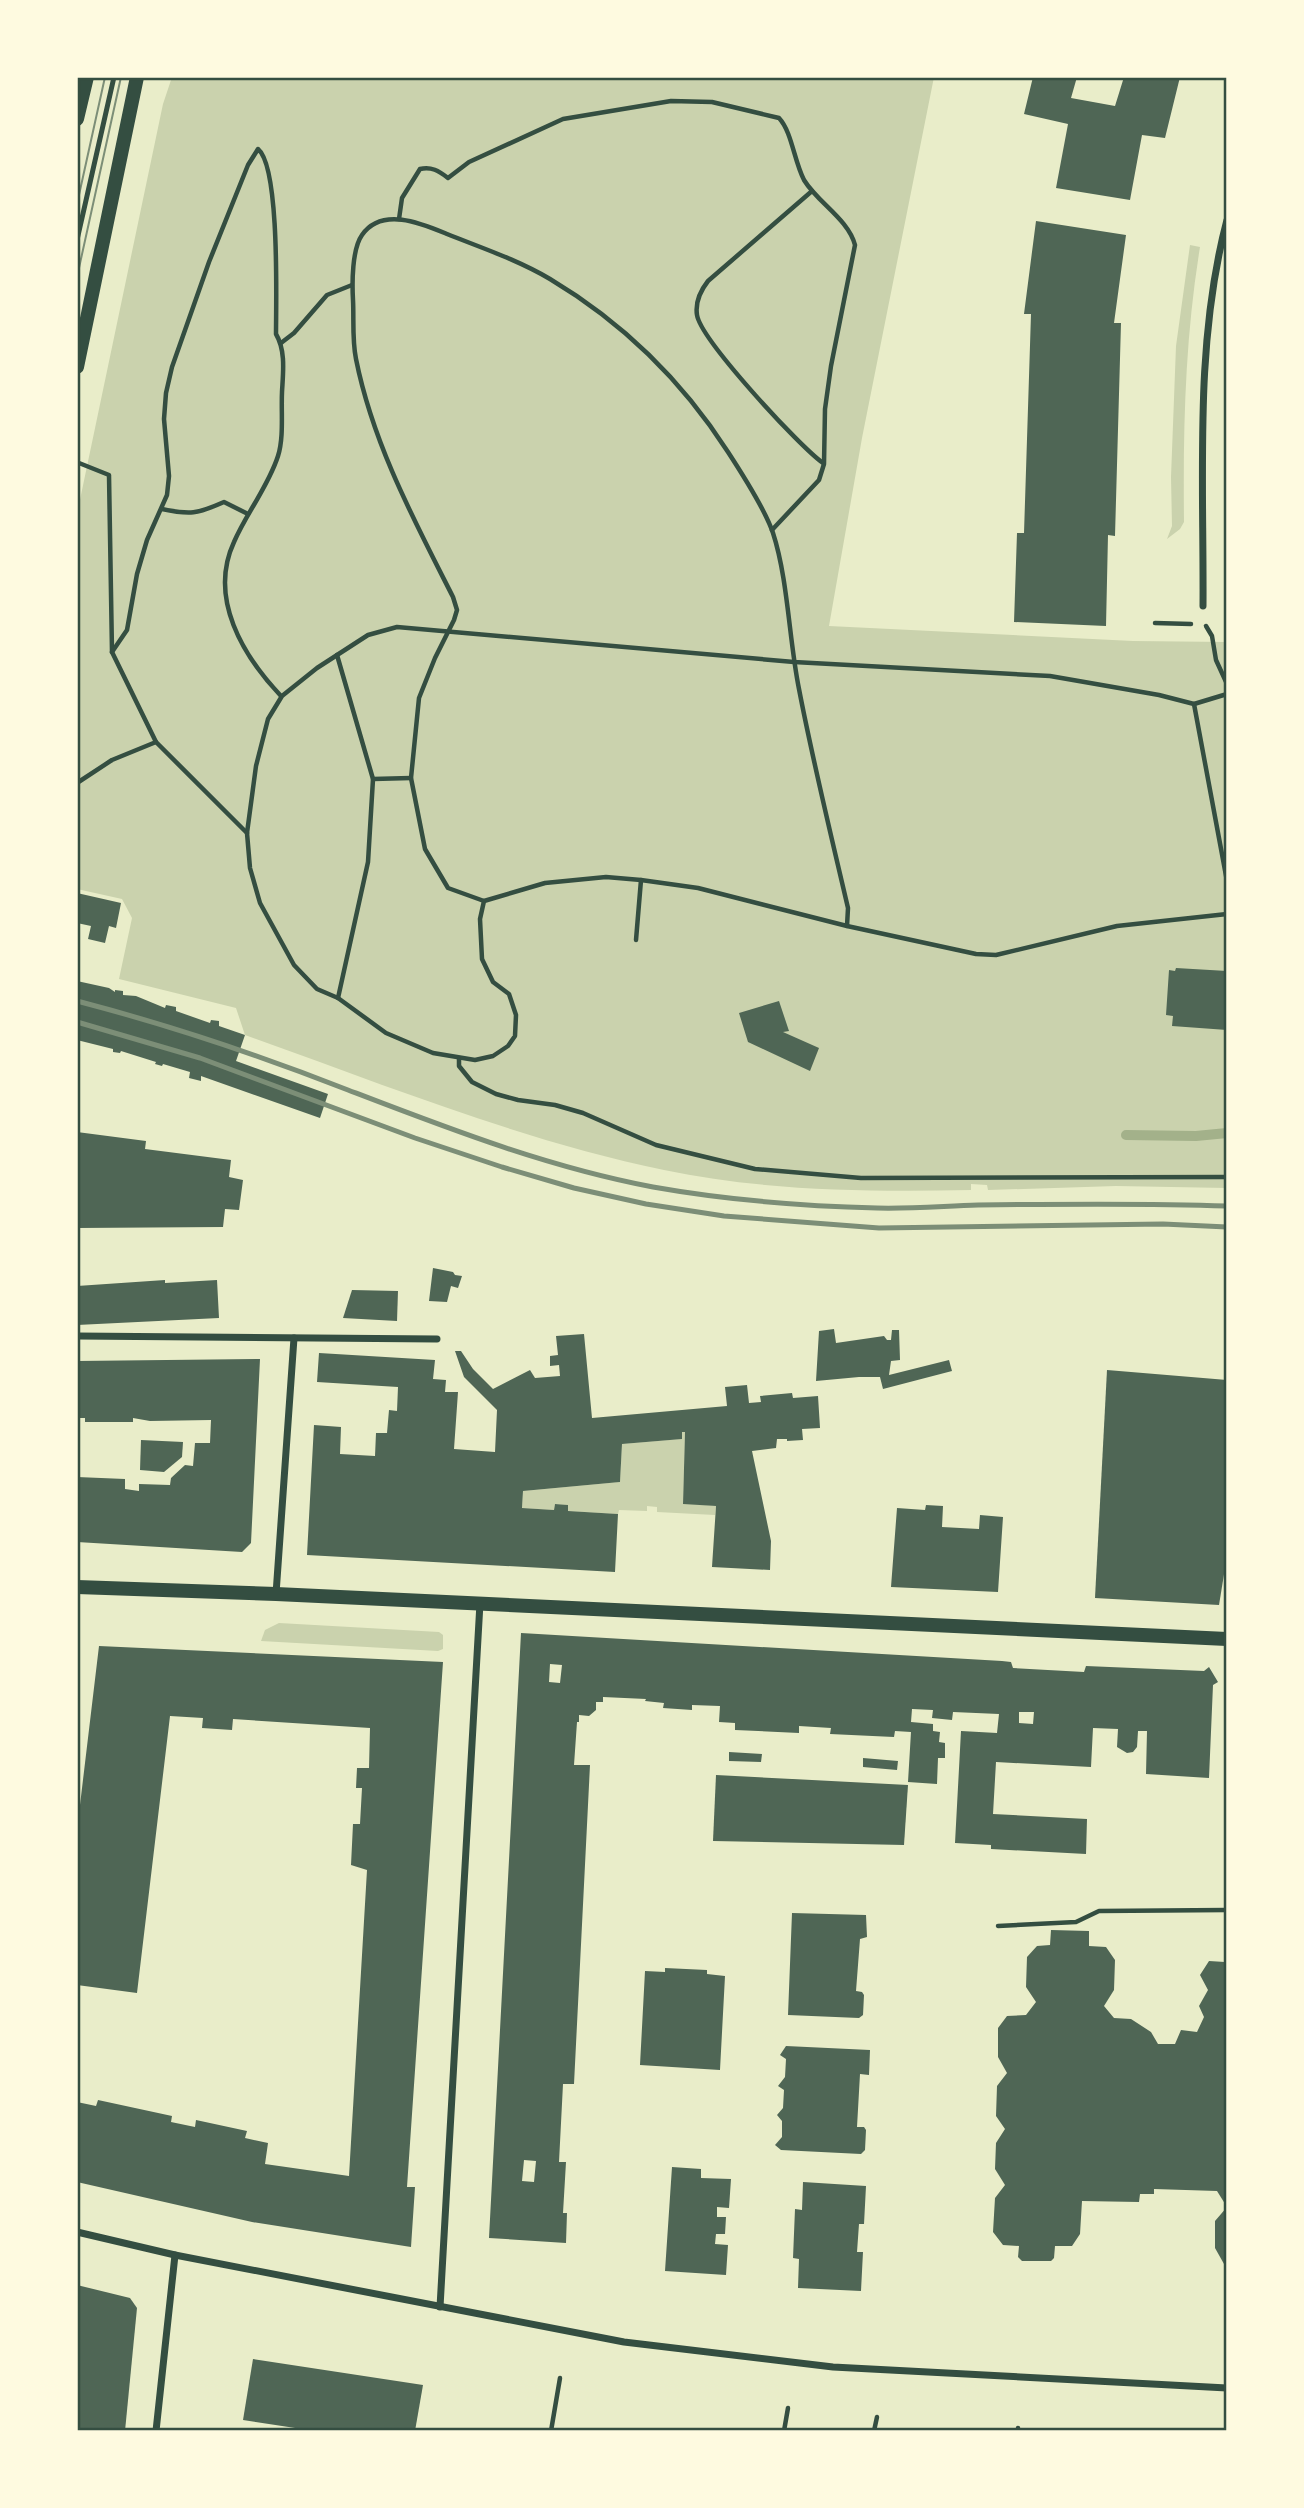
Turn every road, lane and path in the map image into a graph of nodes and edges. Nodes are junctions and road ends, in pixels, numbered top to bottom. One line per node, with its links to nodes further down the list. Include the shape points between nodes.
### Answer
1 (88, 77): 4 (main road)
2 (114, 77): 8 (lane)
3 (137, 77): 11 (main road)
4 (77, 119)
5 (812, 191): 6 (path, via 779,118 712,102 671,101 563,119 469,162 447,178 428,167 420,169 402,198); 13 (path, via 852,234 855,245 831,366); 13 (path, via 708,281 699,292 697,317 766,407)
6 (399, 219): 9 (path, via 387,219 362,235); 16 (path, via 498,254 547,277 604,316 696,406 729,453)
7 (1227, 220): 17 (street, via 1204,386)
8 (77, 240)
9 (352, 285): 10 (path, via 327,295); 19 (path, via 355,357 376,436 453,597 457,610)
10 (281, 343): 14 (path, via 276,334 273,209 267,169 258,149 209,262 172,367 164,419 169,476); 15 (path, via 279,452)
11 (77, 367)
12 (79, 463): 20 (path, via 109,475)
13 (824, 464): 16 (path, via 819,480)
14 (162, 509): 15 (path, via 186,514 223,502); 20 (path, via 137,574 127,630)
15 (247, 514): 25 (path, via 230,552 227,607 259,672)
16 (772, 530): 22 (path)
17 (1203, 606)
18 (1155, 623): 23 (path, via 1208,627)
19 (449, 632): 21 (path, via 397,627 368,635); 22 (path); 28 (path, via 419,698)
20 (112, 652): 27 (path)
21 (337, 655): 25 (path); 29 (path)
22 (794, 662): 26 (path, via 1050,676); 36 (path, via 848,908)
23 (1227, 684)
24 (1227, 694): 26 (path)
25 (282, 696): 31 (path, via 261,742)
26 (1194, 704): 33 (path)
27 (156, 742): 30 (path, via 112,760); 31 (path)
28 (411, 778): 29 (path); 34 (path, via 425,849 449,888)
29 (373, 779): 38 (path, via 368,862)
30 (77, 783)
31 (247, 833): 38 (path, via 260,903 279,940 317,989)
32 (641, 880): 34 (path, via 606,877 545,883); 36 (path, via 698,888); 37 (path)
33 (1227, 881)
34 (484, 901): 39 (path, via 482,959 494,982 509,993 516,1016 515,1036 493,1056)
35 (1227, 914): 36 (path, via 1117,926 996,955)
36 (847, 926)
37 (636, 940)
38 (338, 998): 39 (path, via 386,1033)
39 (460, 1059): 40 (path, via 459,1066 472,1082 496,1094 583,1113 656,1145 755,1169 861,1178)
40 (1227, 1177)
41 (77, 1336): 42 (street)
42 (294, 1338): 43 (street); 45 (street)
43 (437, 1339)
44 (77, 1587): 45 (main road)
45 (276, 1594): 46 (main road)
46 (480, 1604): 47 (main road); 52 (street)
47 (1227, 1639)
48 (1227, 1910): 49 (path, via 1099,1911 1076,1922)
49 (998, 1926)
50 (77, 2232): 51 (street)
51 (175, 2255): 52 (street); 57 (street)
52 (440, 2307): 54 (street, via 624,2343 833,2367)
53 (560, 2378): 58 (path)
54 (1227, 2388)
55 (788, 2408): 59 (path)
56 (877, 2417): 60 (path)
57 (156, 2431)
58 (551, 2431)
59 (784, 2431)
60 (874, 2431)

